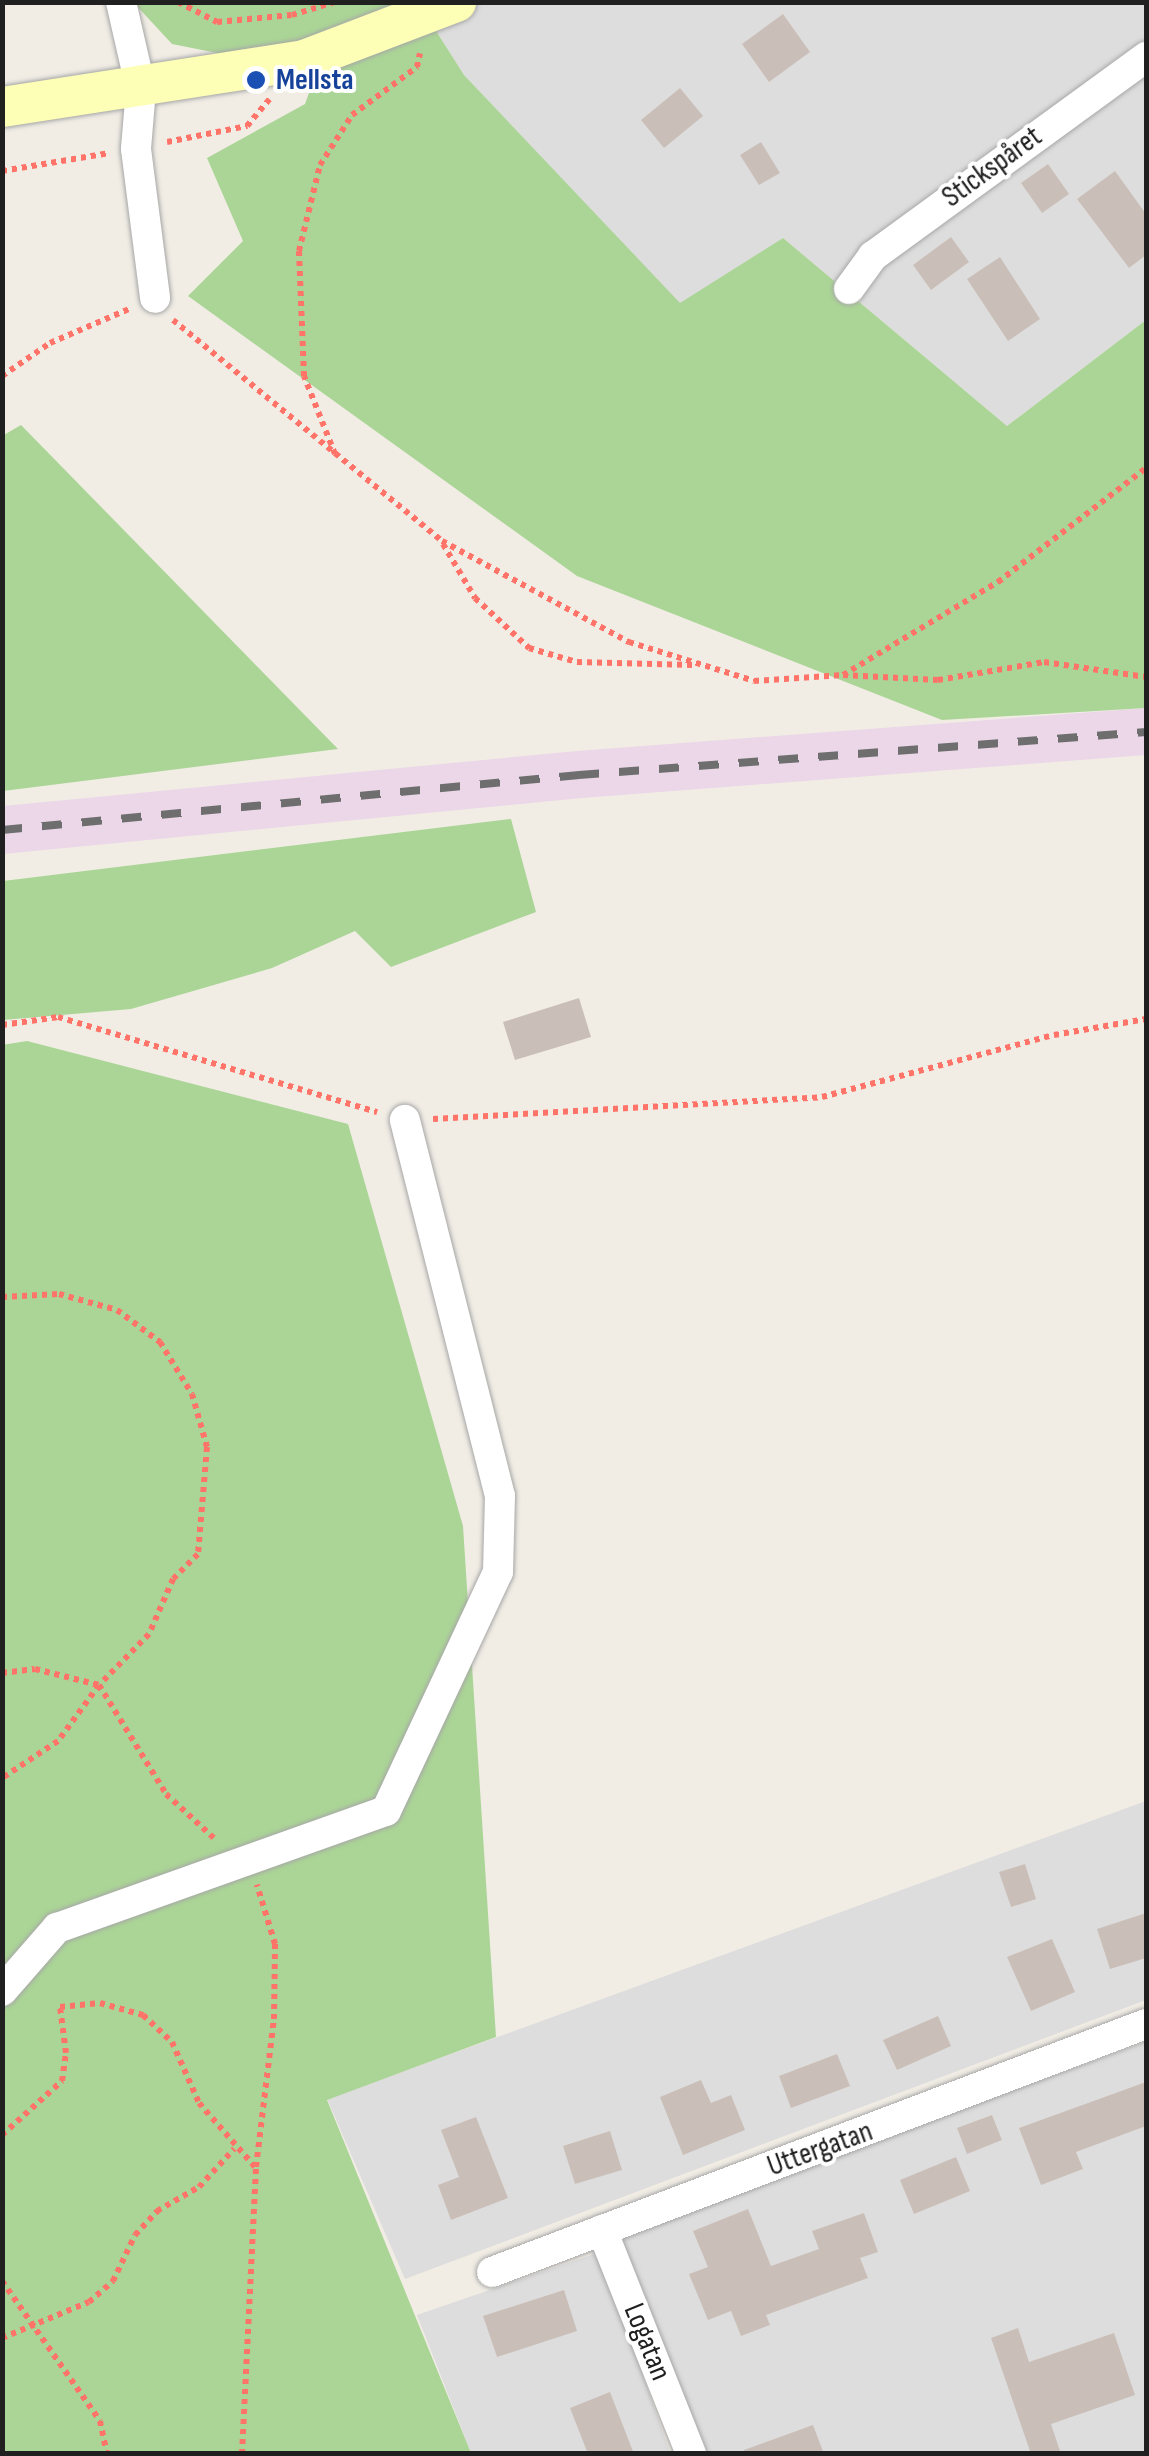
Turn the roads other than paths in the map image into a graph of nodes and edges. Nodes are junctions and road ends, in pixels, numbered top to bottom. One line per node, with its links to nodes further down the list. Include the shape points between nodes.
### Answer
1 (121, 2): 4 (street)
2 (441, 9): 4 (street, via 304,60)
3 (1146, 58): 6 (street, Stickspåret, via 873,256)
4 (141, 89): 5 (street); 7 (street, via 136,148)
5 (2, 111)
6 (849, 289)
7 (156, 298)
8 (405, 1120): 9 (street, via 500,1496 498,1572 386,1811 57,1928)
9 (2, 1991)
10 (1146, 2024): 11 (street, Uttergatan)
11 (602, 2230): 12 (street, Uttergatan); 13 (street, Logatan)
12 (492, 2272)
13 (691, 2454)

